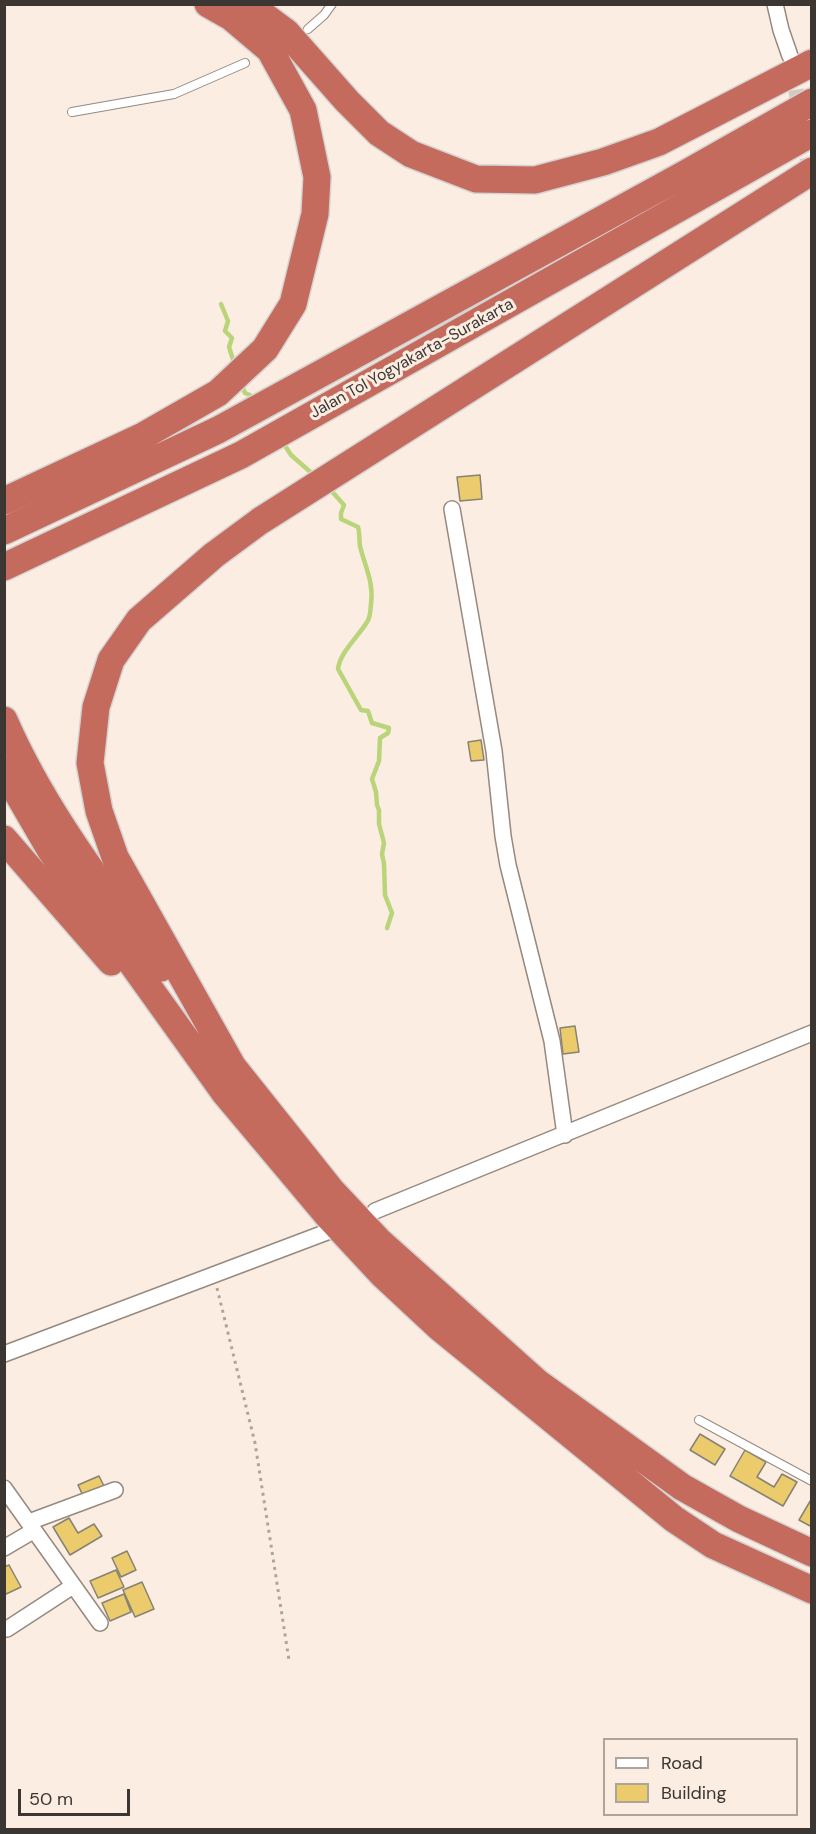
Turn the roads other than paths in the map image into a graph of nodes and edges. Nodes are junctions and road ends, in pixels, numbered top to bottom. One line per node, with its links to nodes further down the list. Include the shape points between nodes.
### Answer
1 (208, 4): 12 (highway, via 270,50 303,110 317,177 315,214 293,304 264,349 218,393 143,436)
2 (248, 4): 6 (highway, via 286,32 379,133 411,154 476,179 535,180 659,142)
3 (332, 4): 5 (lane)
4 (775, 4): 6 (street, via 781,30)
5 (308, 29)
6 (801, 59)
7 (245, 63): 9 (lane, via 174,94)
8 (812, 102): 14 (highway, Jalan Tol Yogyakarta–Surakarta, via 218,430)
9 (72, 111)
10 (812, 133): 15 (highway, Jalan Tol Yogyakarta–Surakarta, via 241,456)
11 (812, 171): 20 (highway, via 260,521 139,620 111,660 96,707 90,763 99,811 115,857)
12 (4, 501)
13 (452, 509): 21 (street, via 494,751 508,865 552,1041)
14 (4, 531)
15 (4, 567)
16 (4, 720): 20 (highway, via 18,752 71,843)
17 (4, 770): 20 (highway, via 51,851)
18 (4, 839): 20 (highway)
19 (812, 1033): 21 (street)
20 (231, 1084): 31 (highway, via 379,1241 538,1383 682,1487); 33 (highway, via 329,1217 440,1328 674,1519 713,1545)
21 (565, 1135): 22 (street)
22 (375, 1211)
23 (327, 1232): 24 (street)
24 (4, 1354)
25 (699, 1420): 26 (lane)
26 (812, 1481)
27 (4, 1488): 29 (street)
28 (115, 1490): 29 (street)
29 (31, 1526): 30 (street); 32 (street)
30 (4, 1548)
31 (812, 1553)
32 (74, 1586): 34 (street); 35 (street)
33 (812, 1590)
34 (100, 1623)
35 (7, 1629)

